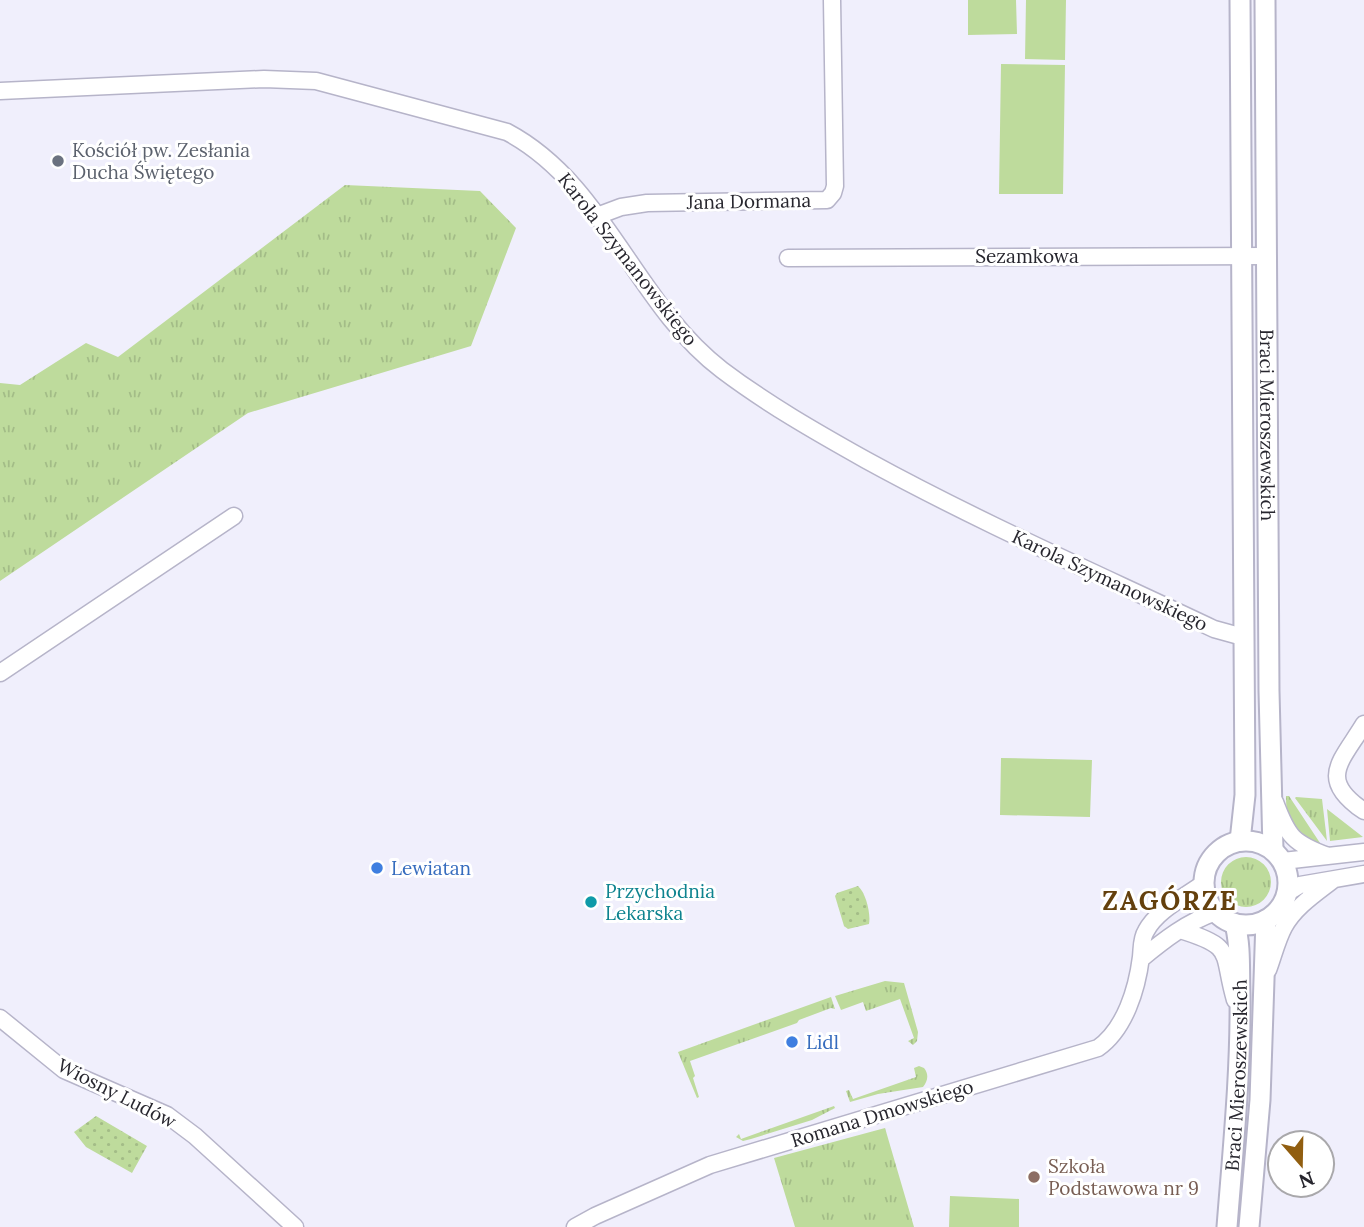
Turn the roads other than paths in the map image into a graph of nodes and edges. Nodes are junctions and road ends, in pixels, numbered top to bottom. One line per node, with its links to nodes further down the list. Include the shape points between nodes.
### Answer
1 (832, 0): 5 (street, Jana Dormana, via 835,186 827,200 647,203)
2 (1240, 0): 6 (main road, Braci Mieroszewskich)
3 (1265, 0): 7 (main road, Braci Mieroszewskich)
4 (0, 91): 5 (street, Karola Szymanowskiego, via 264,79 316,81 507,132 563,172)
5 (597, 216): 11 (street, Karola Szymanowskiego, via 698,350 805,426 922,491 1214,629)
6 (1242, 254): 7 (street, Sezamkowa); 8 (street, Sezamkowa); 11 (main road, Braci Mieroszewskich)
7 (1266, 256): 10 (main road, Braci Mieroszewskich)
8 (788, 258)
9 (234, 516): 12 (street)
10 (1269, 583): 11 (main road, via 1262,611); 13 (main road, Braci Mieroszewskich)
11 (1243, 637): 13 (main road, via 1252,645); 17 (main road, Braci Mieroszewskich, via 1245,795)
12 (0, 673)
13 (1269, 691): 15 (main road, Braci Mieroszewskich)
14 (1364, 724): 16 (street, via 1335,775 1338,787)
15 (1271, 790): 19 (main road, Braci Mieroszewskich); 20 (street, via 1291,837 1304,848)
16 (1364, 811)
17 (1240, 841): 19 (main road, via 1257,842); 23 (main road, via 1219,851)
18 (1364, 852): 20 (street)
19 (1278, 856): 20 (street); 24 (main road, via 1288,877)
20 (1328, 856)
21 (1364, 874): 22 (street)
22 (1333, 880): 24 (street, via 1300,885); 30 (street, via 1305,901 1282,929)
23 (1204, 883): 25 (main road); 29 (street, Romana Dmowskiego, via 1152,921 1143,937)
24 (1287, 893): 26 (main road, via 1283,904)
25 (1216, 912): 27 (main road); 28 (street)
26 (1266, 920): 27 (main road); 30 (main road, Braci Mieroszewskich)
27 (1235, 924): 31 (main road, Braci Mieroszewskich)
28 (1180, 930): 29 (street); 31 (street, via 1206,937 1223,951)
29 (1141, 959): 34 (street, Romana Dmowskiego, via 1121,1024 1098,1048 710,1165)
30 (1264, 983): 36 (main road, Braci Mieroszewskich, via 1260,1110)
31 (1240, 1016): 35 (main road, Braci Mieroszewskich)
32 (0, 1018): 33 (street, Wiosny Ludów, via 64,1070 167,1115)
33 (295, 1227)
34 (575, 1227)
35 (1227, 1227)
36 (1249, 1227)

